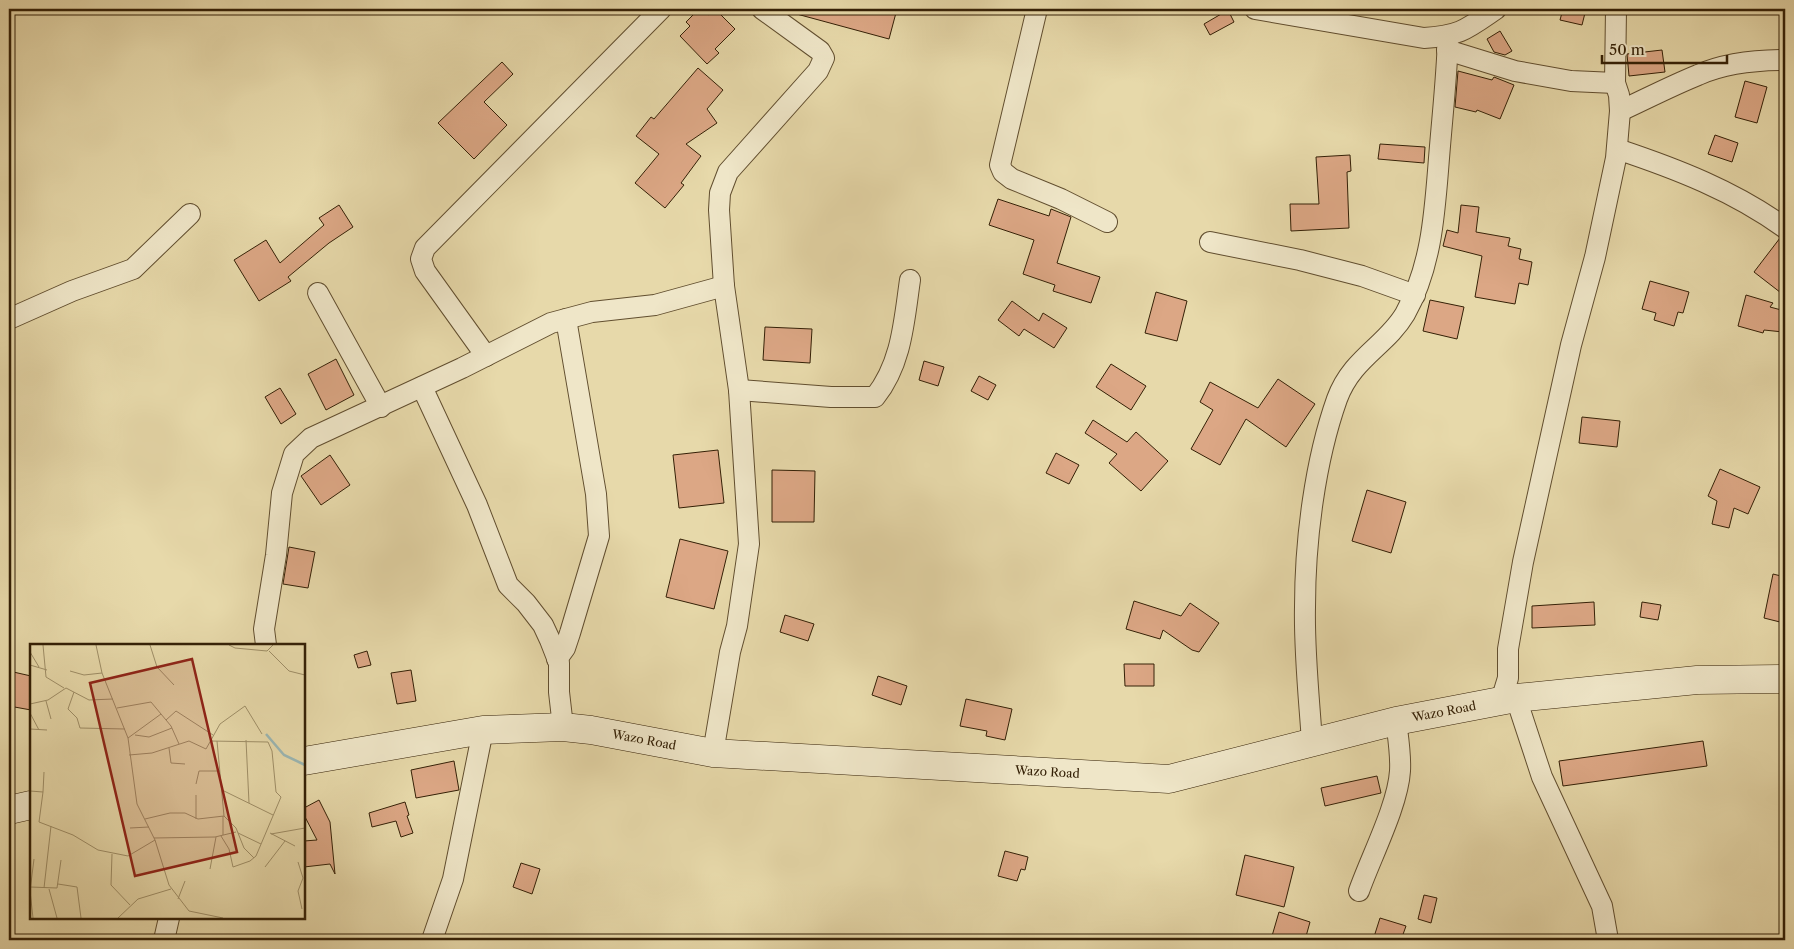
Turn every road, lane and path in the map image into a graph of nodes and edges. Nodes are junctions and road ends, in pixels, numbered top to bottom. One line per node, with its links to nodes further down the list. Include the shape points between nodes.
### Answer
1 (661, 9): 22 (street, via 425,248 421,258 425,270)
2 (762, 9): 17 (street, via 820,51 824,63 728,172 720,194 719,210)
3 (1037, 9): 13 (street, via 1000,165 1012,179)
4 (1255, 9): 7 (street)
5 (1496, 9): 7 (street)
6 (1616, 9): 9 (street)
7 (1448, 44): 9 (street, via 1515,71 1571,81); 19 (street, via 1433,228 1424,272)
8 (1785, 60): 10 (street, via 1746,62 1698,74)
9 (1616, 83): 10 (street)
10 (1620, 111): 11 (street)
11 (1617, 149): 14 (street, via 1700,179 1754,206); 29 (street, via 1596,257 1568,354 1522,562 1508,649)
12 (190, 214): 20 (street, via 133,269)
13 (1107, 222)
14 (1785, 228)
15 (1210, 242): 19 (street, via 1336,269)
16 (910, 280): 24 (street, via 898,358 875,397)
17 (724, 286): 21 (street, via 655,305 592,312); 24 (street)
18 (318, 293): 25 (street)
19 (1415, 295): 33 (street, via 1403,316 1364,356 1346,380 1328,432 1311,508 1304,607)
20 (9, 319)
21 (566, 319): 22 (street, via 551,323); 27 (street, via 596,494 598,536 565,648)
22 (486, 356): 23 (street)
23 (422, 387): 25 (street); 27 (street, via 477,505 508,586 543,625)
24 (739, 390): 34 (street, via 749,544)
25 (381, 407): 26 (street, via 311,438 294,454 282,493 264,629)
26 (266, 644)
27 (557, 659): 31 (street)
28 (1785, 679): 29 (main road, Wazo Road, via 1697,680)
29 (1509, 700): 30 (main road, Wazo Road); 42 (street, via 1602,906)
30 (1396, 721): 33 (main road, Wazo Road); 38 (street, via 1400,763 1398,782)
31 (563, 727): 32 (main road, Wazo Road); 34 (main road, Wazo Road)
32 (483, 730): 35 (main road, Wazo Road); 41 (street, via 452,879)
33 (1312, 742): 34 (main road, Wazo Road, via 1169,778)
34 (713, 753)
35 (305, 761)
36 (30, 805): 37 (main road)
37 (9, 810)
38 (1360, 891)
39 (170, 919): 40 (street)
40 (164, 940)
41 (432, 940)
42 (1608, 940)

